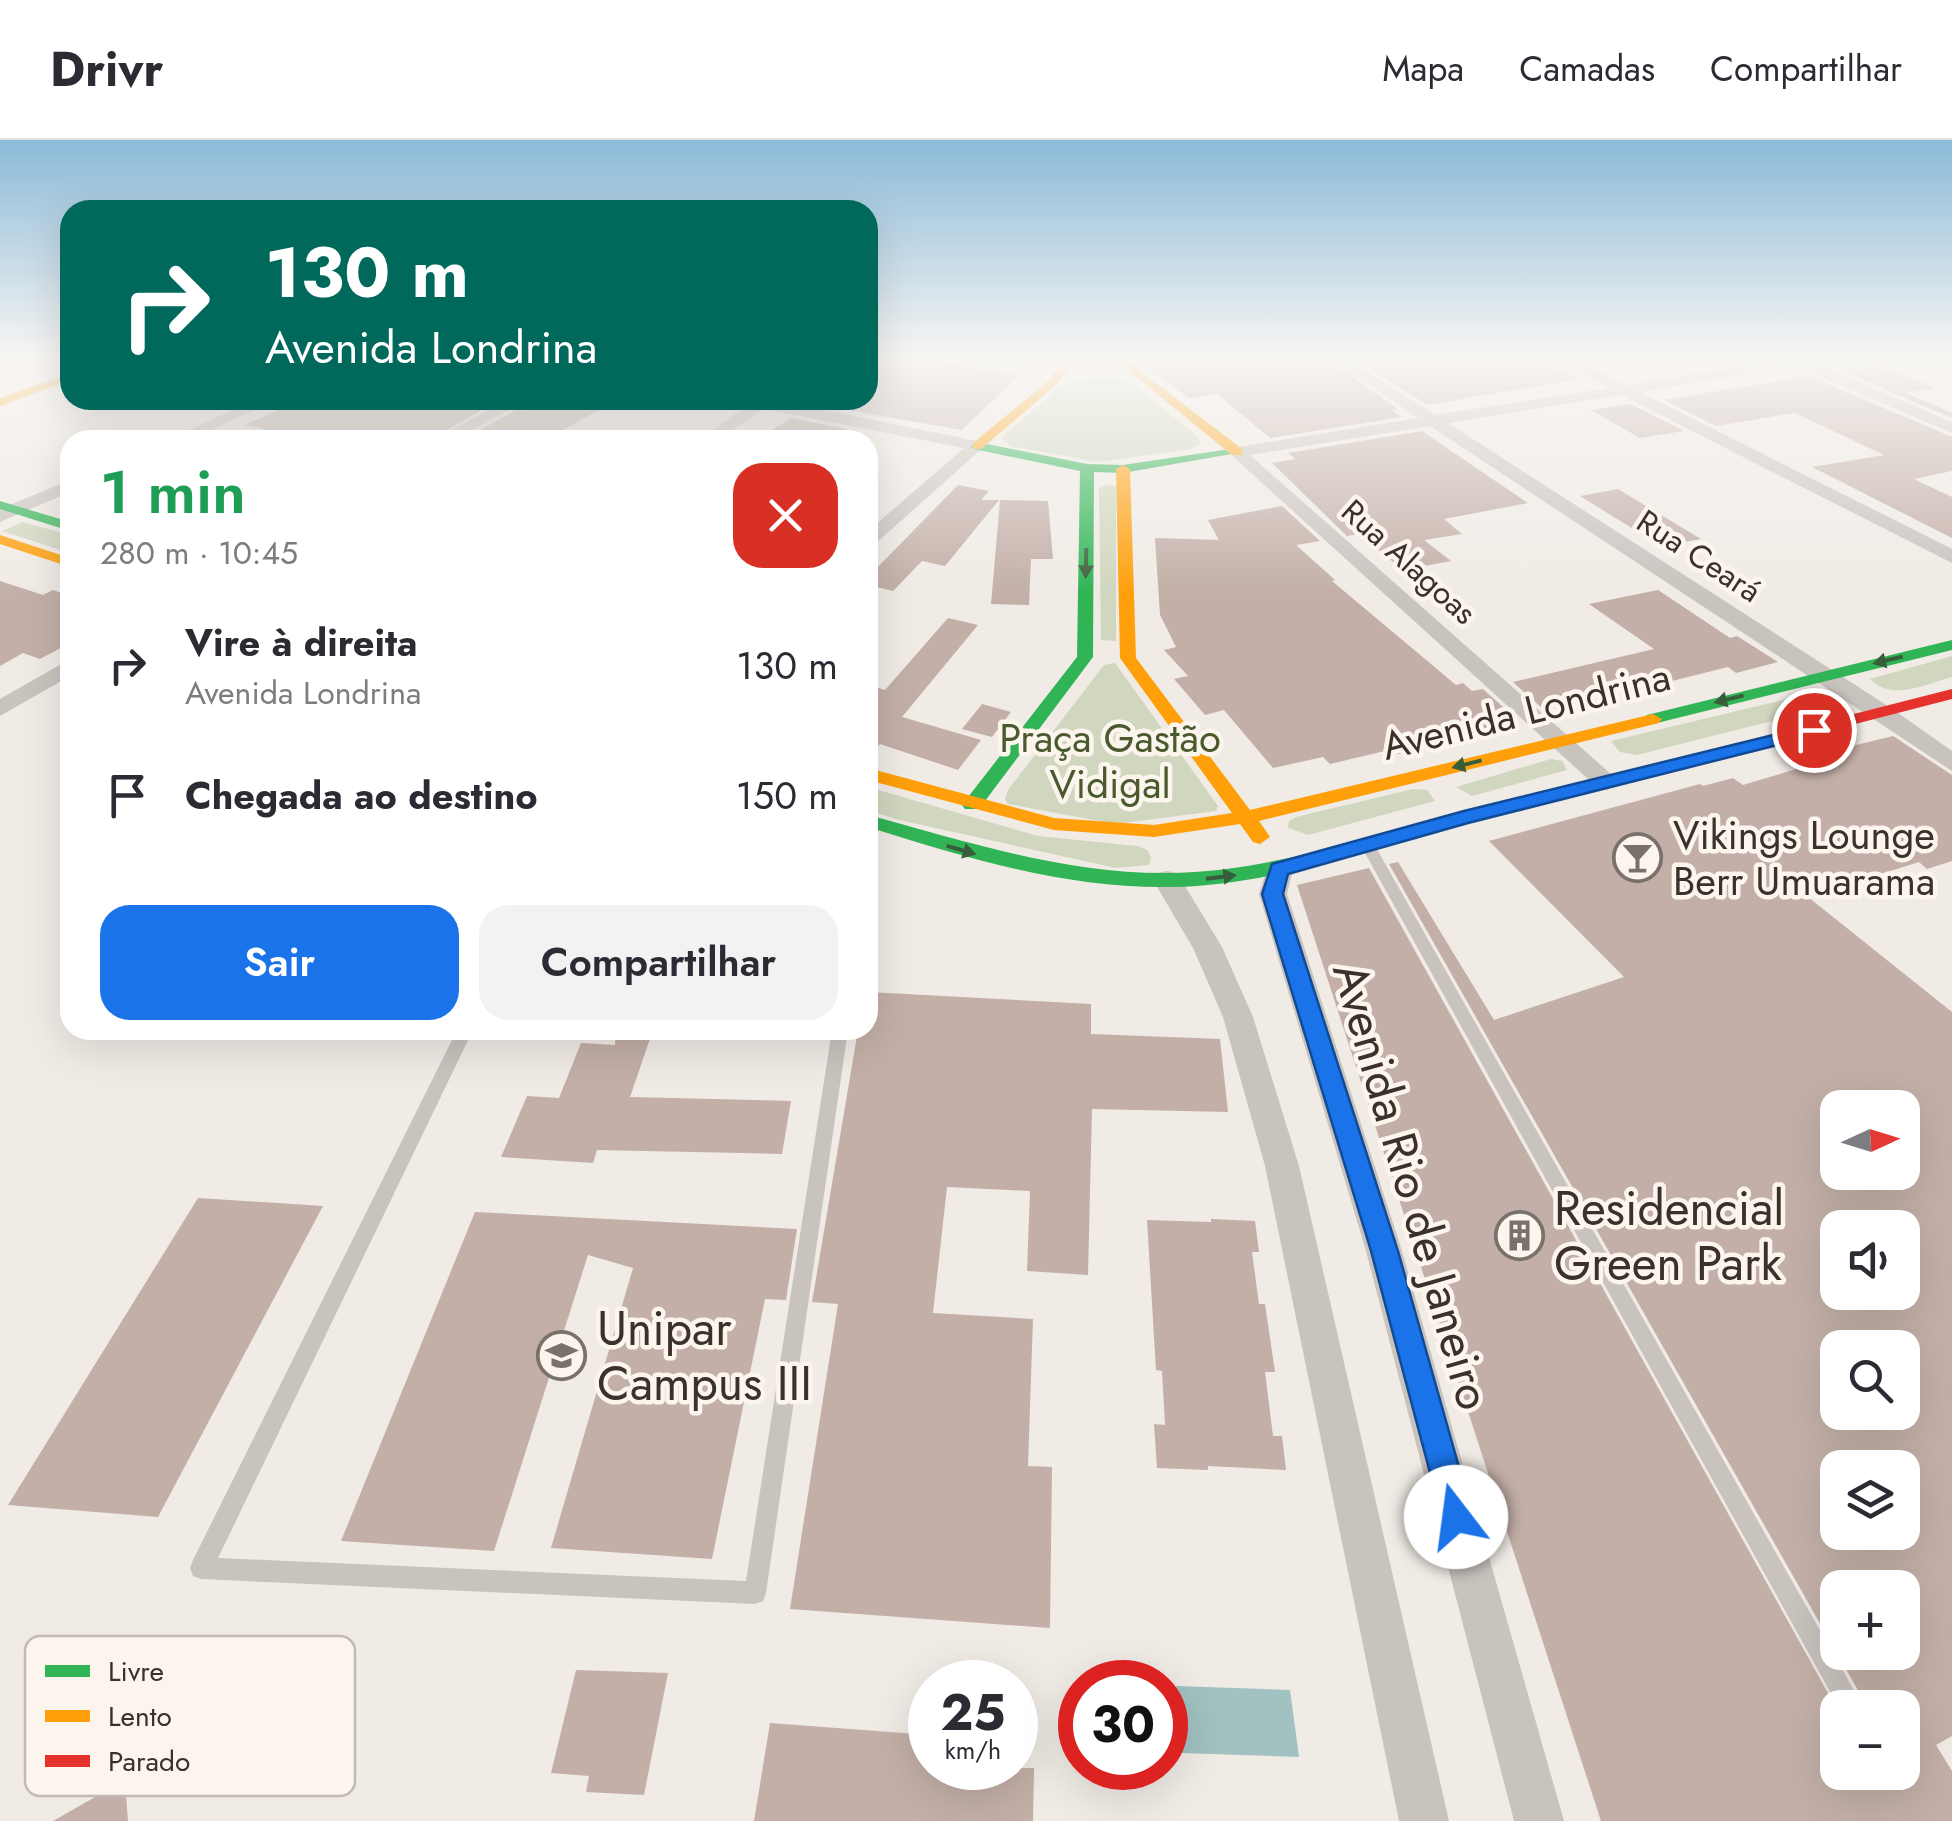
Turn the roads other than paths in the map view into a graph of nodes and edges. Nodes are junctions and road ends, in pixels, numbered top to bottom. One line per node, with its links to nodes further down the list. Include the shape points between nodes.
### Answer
1 (935, 437): 7 (street)
2 (987, 437): 7 (street)
3 (1217, 437): 8 (street, Rua Alagoas)
4 (1326, 437): 8 (street)
5 (1460, 437): 22 (street, Rua Ceará)
6 (1717, 437): 16 (street)
7 (977, 446): 9 (street); 14 (street)
8 (1236, 452): 10 (street); 26 (street, Rua Alagoas)
9 (1088, 468): 10 (street); 19 (street, one-way to 19)
10 (1124, 470): 20 (street)
11 (60, 490): 12 (street)
12 (5, 510): 13 (street)
13 (60, 524)
14 (878, 531)
15 (4, 543): 17 (street)
16 (1952, 558)
17 (60, 560)
18 (1952, 645): 22 (street, Avenida Londrina, one-way to 22)
19 (1085, 657): 20 (street); 31 (street)
20 (1128, 658): 32 (street)
21 (60, 672): 24 (street)
22 (1823, 676): 25 (street, Rua Ceará); 26 (street, Avenida Londrina, one-way to 26)
23 (1952, 694): 25 (street, Avenida Londrina)
24 (0, 709)
25 (1883, 713): 27 (street); 29 (street, Avenida Londrina)
26 (1562, 742): 29 (street, Rua Alagoas); 30 (street, Avenida Londrina, one-way to 30)
27 (1952, 763)
28 (878, 777): 31 (street, Avenida Londrina)
29 (1608, 782): 30 (street, Avenida Londrina)
30 (1444, 795): 32 (street, Avenida Londrina); 34 (street, Avenida Londrina)
31 (972, 804): 32 (street, Avenida Londrina, via 1115,831)
32 (1248, 816): 35 (street)
33 (878, 831): 36 (street, Avenida Londrina, one-way to 36, via 1025,867)
34 (1367, 844): 35 (street, Avenida Londrina); 39 (lane)
35 (1279, 869): 36 (street, Avenida Londrina, one-way to 35); 41 (street, Avenida Rio de Janeiro, via 1273,894 1384,1251)
36 (1167, 880): 40 (street, via 1207,946 1238,1017 1282,1166)
37 (459, 1040): 38 (lane, via 201,1568 755,1593)
38 (838, 1040)
39 (1842, 1690)
40 (1424, 1821)
41 (1539, 1821)

